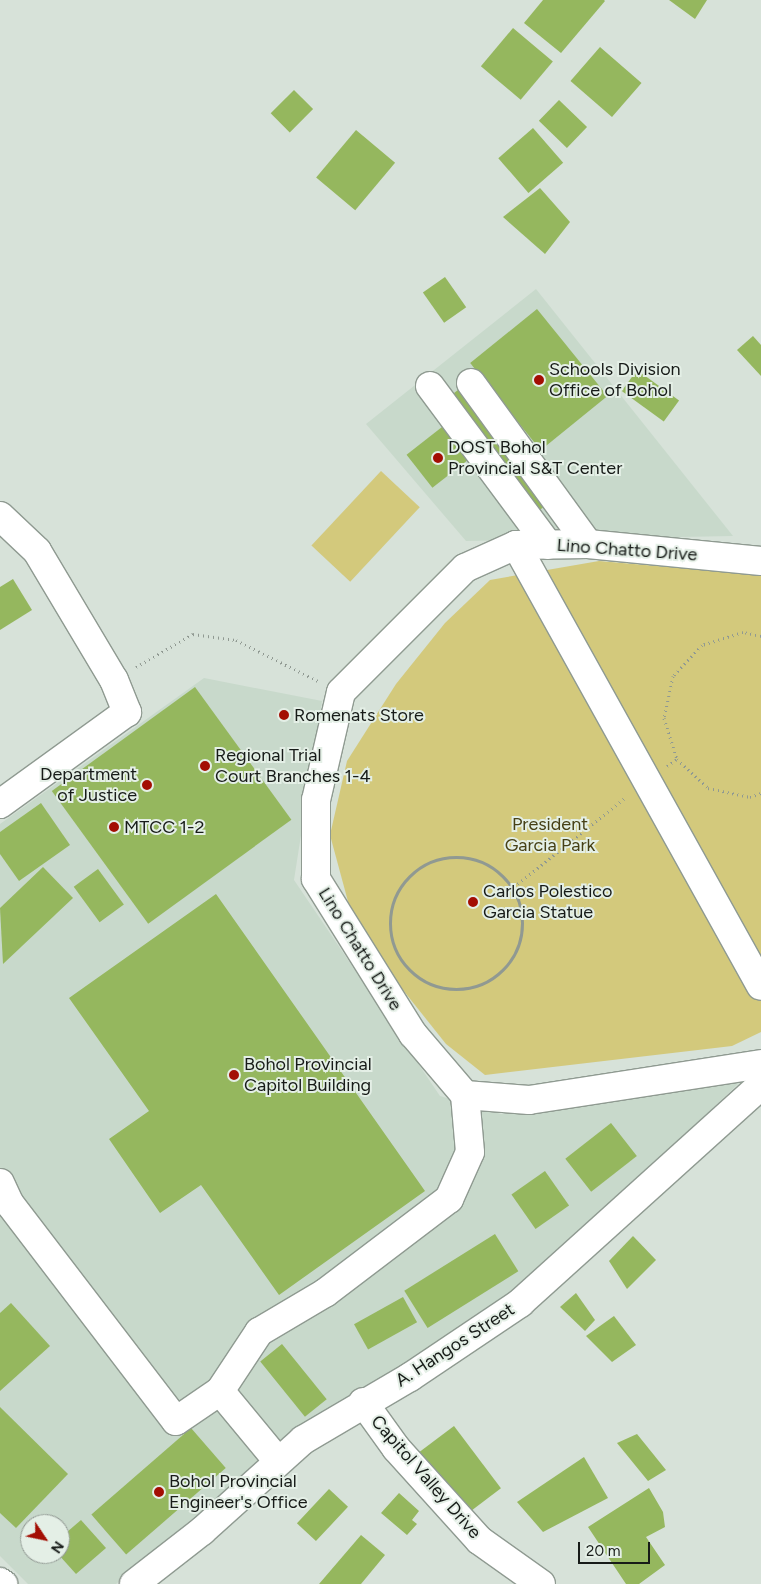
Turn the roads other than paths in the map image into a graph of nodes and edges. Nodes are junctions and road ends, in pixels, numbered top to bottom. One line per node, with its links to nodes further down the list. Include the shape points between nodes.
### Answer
1 (471, 382): 5 (street)
2 (430, 386): 4 (street)
3 (0, 516): 8 (street, via 37,551 114,680 127,712)
4 (548, 544): 5 (street, Lino Chatto Drive); 6 (street, Lino Chatto Drive)
5 (588, 544): 7 (street, Lino Chatto Drive)
6 (516, 545): 9 (street); 12 (street, Lino Chatto Drive, via 465,568 341,692 316,800 316,879 413,1034)
7 (761, 561)
8 (0, 804)
9 (761, 986)
10 (761, 1064): 12 (street, via 529,1100)
11 (761, 1085): 15 (street, A. Hangos Street, via 520,1303 410,1377)
12 (465, 1095): 14 (street, via 470,1152 449,1199 324,1293 258,1332)
13 (0, 1183): 14 (street, via 10,1204 176,1421)
14 (220, 1392): 16 (street)
15 (363, 1402): 16 (street, A. Hangos Street); 20 (street, Capitol Valley Drive, via 396,1448 480,1540)
16 (277, 1460): 19 (street, A. Hangos Street, via 202,1531)
17 (0, 1582): 18 (street)
18 (3, 1584)
19 (134, 1584)
20 (541, 1584)

